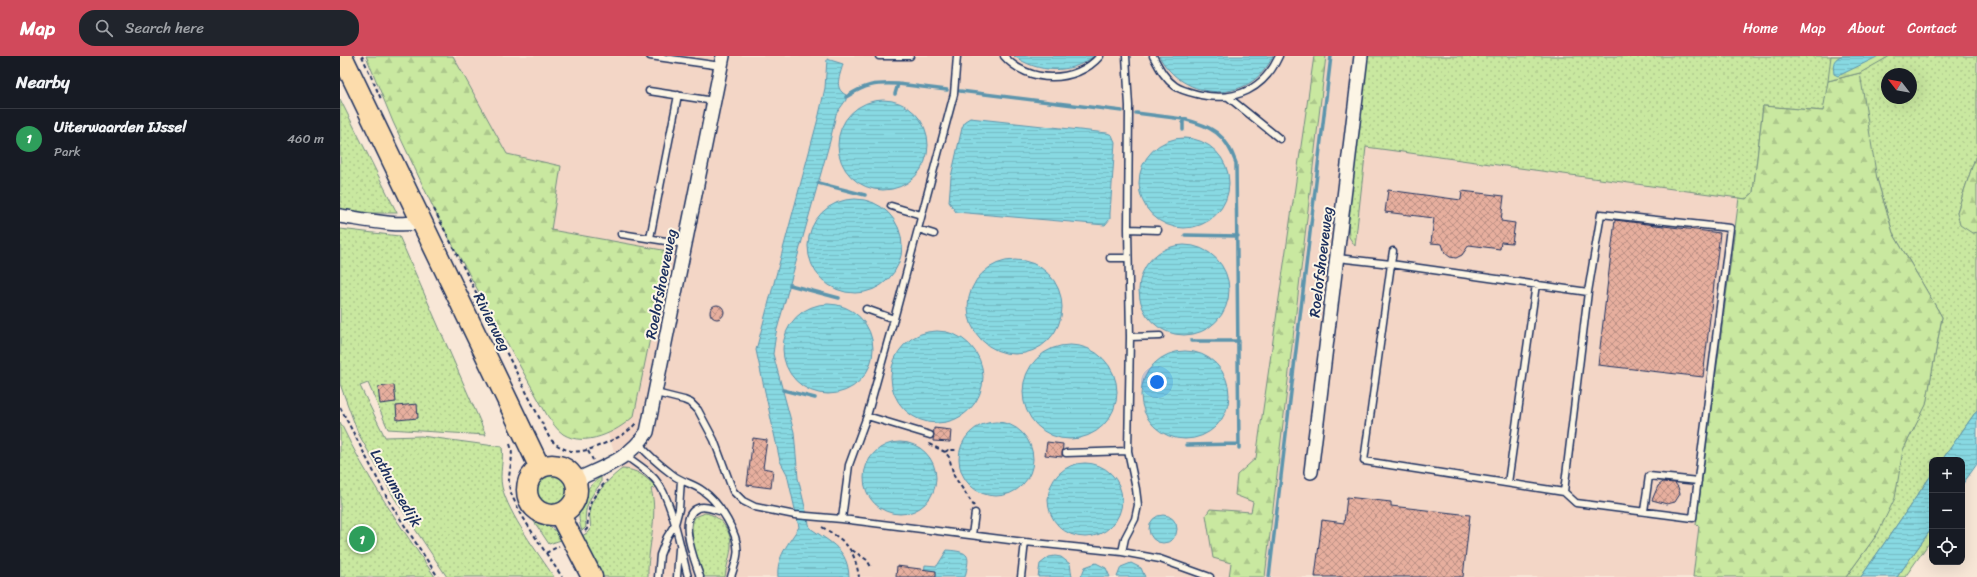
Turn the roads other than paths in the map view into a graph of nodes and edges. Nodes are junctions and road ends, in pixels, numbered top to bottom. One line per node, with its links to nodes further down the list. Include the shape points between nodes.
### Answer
1 (342, 56): 21 (main road, Rivierweg)
2 (650, 56): 12 (lane)
3 (878, 56): 4 (lane)
4 (910, 56)
5 (958, 56): 19 (lane, via 954,94)
6 (1004, 56): 7 (lane, via 1010,63 1032,75 1058,78 1078,73)
7 (1100, 56)
8 (1126, 56): 23 (lane, via 1129,106)
9 (1153, 56): 15 (lane, via 1162,72 1175,86 1192,93)
10 (1279, 56): 15 (lane, via 1272,70 1254,88)
11 (1362, 56): 32 (street, Roelofshoeveweg)
12 (722, 61): 16 (street, Roelofshoeveweg)
13 (649, 91): 14 (lane)
14 (678, 95): 16 (lane); 27 (lane)
15 (1228, 97): 17 (lane)
16 (714, 101): 28 (street, Roelofshoeveweg)
17 (1280, 139)
18 (891, 206): 19 (lane)
19 (922, 215): 22 (lane)
20 (340, 216): 21 (street, via 394,223)
21 (422, 222): 47 (main road, Rivierweg)
22 (918, 229): 26 (lane); 37 (lane)
23 (1128, 229): 24 (lane); 31 (lane)
24 (1158, 230)
25 (621, 234): 27 (lane)
26 (934, 234)
27 (650, 238): 28 (lane)
28 (686, 244): 40 (street, Roelofshoeveweg)
29 (1393, 251): 33 (lane)
30 (1110, 258): 31 (lane)
31 (1128, 258): 39 (lane)
32 (1337, 258): 33 (lane); 48 (street, Roelofshoeveweg)
33 (1391, 264): 34 (lane); 52 (lane, via 1364,461)
34 (1536, 284): 35 (lane); 52 (lane)
35 (1588, 292): 51 (lane, via 1601,214 1730,228); 53 (lane)
36 (866, 309): 37 (lane)
37 (894, 319): 41 (lane)
38 (1160, 336): 39 (lane)
39 (1130, 337): 44 (lane)
40 (656, 393): 43 (street, Roelofshoeveweg, via 647,432); 58 (lane, via 684,400 698,410 714,440 733,492 743,501 755,507 795,515)
41 (867, 416): 42 (lane); 58 (lane, via 850,465)
42 (930, 435)
43 (639, 444): 46 (street, Roelofshoeveweg); 50 (lane)
44 (1128, 451): 45 (lane); 63 (lane, via 1138,506)
45 (1066, 453)
46 (622, 458): 49 (street, Roelofshoeveweg); 59 (lane, via 650,474 660,487)
47 (540, 468): 49 (main road, via 559,466 568,470); 57 (main road, via 530,478 526,494 533,508 539,512 547,516)
48 (1311, 472)
49 (576, 480): 57 (main road, via 578,492 574,504)
50 (681, 480): 54 (lane, via 703,490); 59 (lane)
51 (1698, 481): 55 (lane, via 1649,476); 55 (lane, via 1693,518)
52 (1508, 483): 53 (lane)
53 (1564, 492): 55 (lane, via 1576,503)
54 (722, 512): 68 (lane, via 698,508 691,513 687,524); 69 (lane, via 729,522 738,555)
55 (1644, 512)
56 (975, 513): 60 (lane)
57 (560, 515): 64 (main road)
58 (842, 519): 60 (lane)
59 (675, 524): 62 (lane); 65 (lane, via 666,537 660,555)
60 (972, 535): 61 (lane)
61 (1025, 542): 63 (lane); 70 (lane)
62 (680, 546): 66 (lane); 67 (lane)
63 (1122, 552): 71 (lane, via 1160,559)
64 (592, 577)
65 (658, 577)
66 (677, 577)
67 (688, 577)
68 (700, 577)
69 (731, 577)
70 (1021, 577)
71 (1210, 577)

